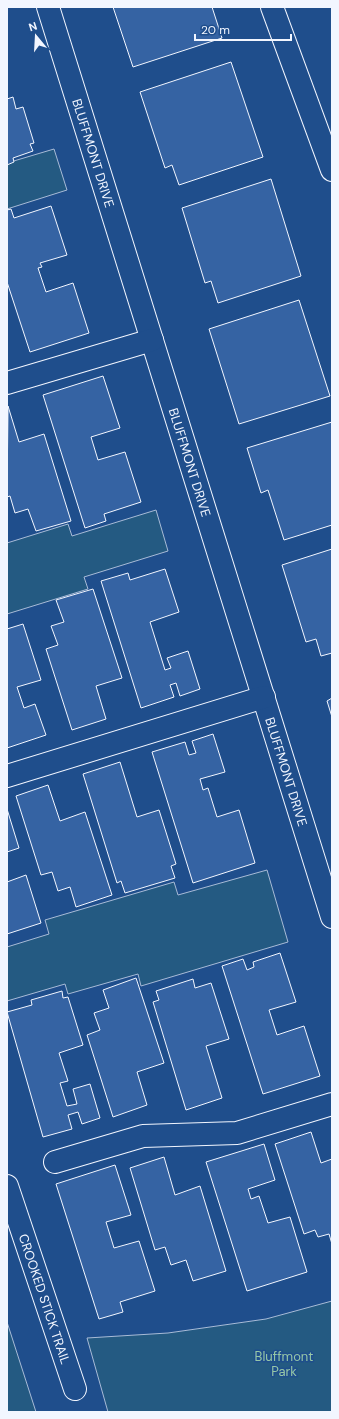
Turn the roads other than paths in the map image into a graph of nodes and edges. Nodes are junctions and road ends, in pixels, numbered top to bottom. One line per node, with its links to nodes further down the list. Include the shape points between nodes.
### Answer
1 (48, 7): 4 (street, BLUFFMONT DRIVE)
2 (272, 7): 3 (street)
3 (332, 170)
4 (152, 340): 5 (street); 6 (street, BLUFFMONT DRIVE)
5 (7, 383)
6 (264, 697): 7 (street); 8 (street, BLUFFMONT DRIVE)
7 (7, 776)
8 (326, 874): 9 (street, BLUFFMONT DRIVE)
9 (332, 917)
10 (332, 1104): 11 (street, via 237,1133 143,1136)
11 (55, 1162)
12 (7, 1186): 13 (street, CROOKED STICK TRAIL)
13 (75, 1390)

